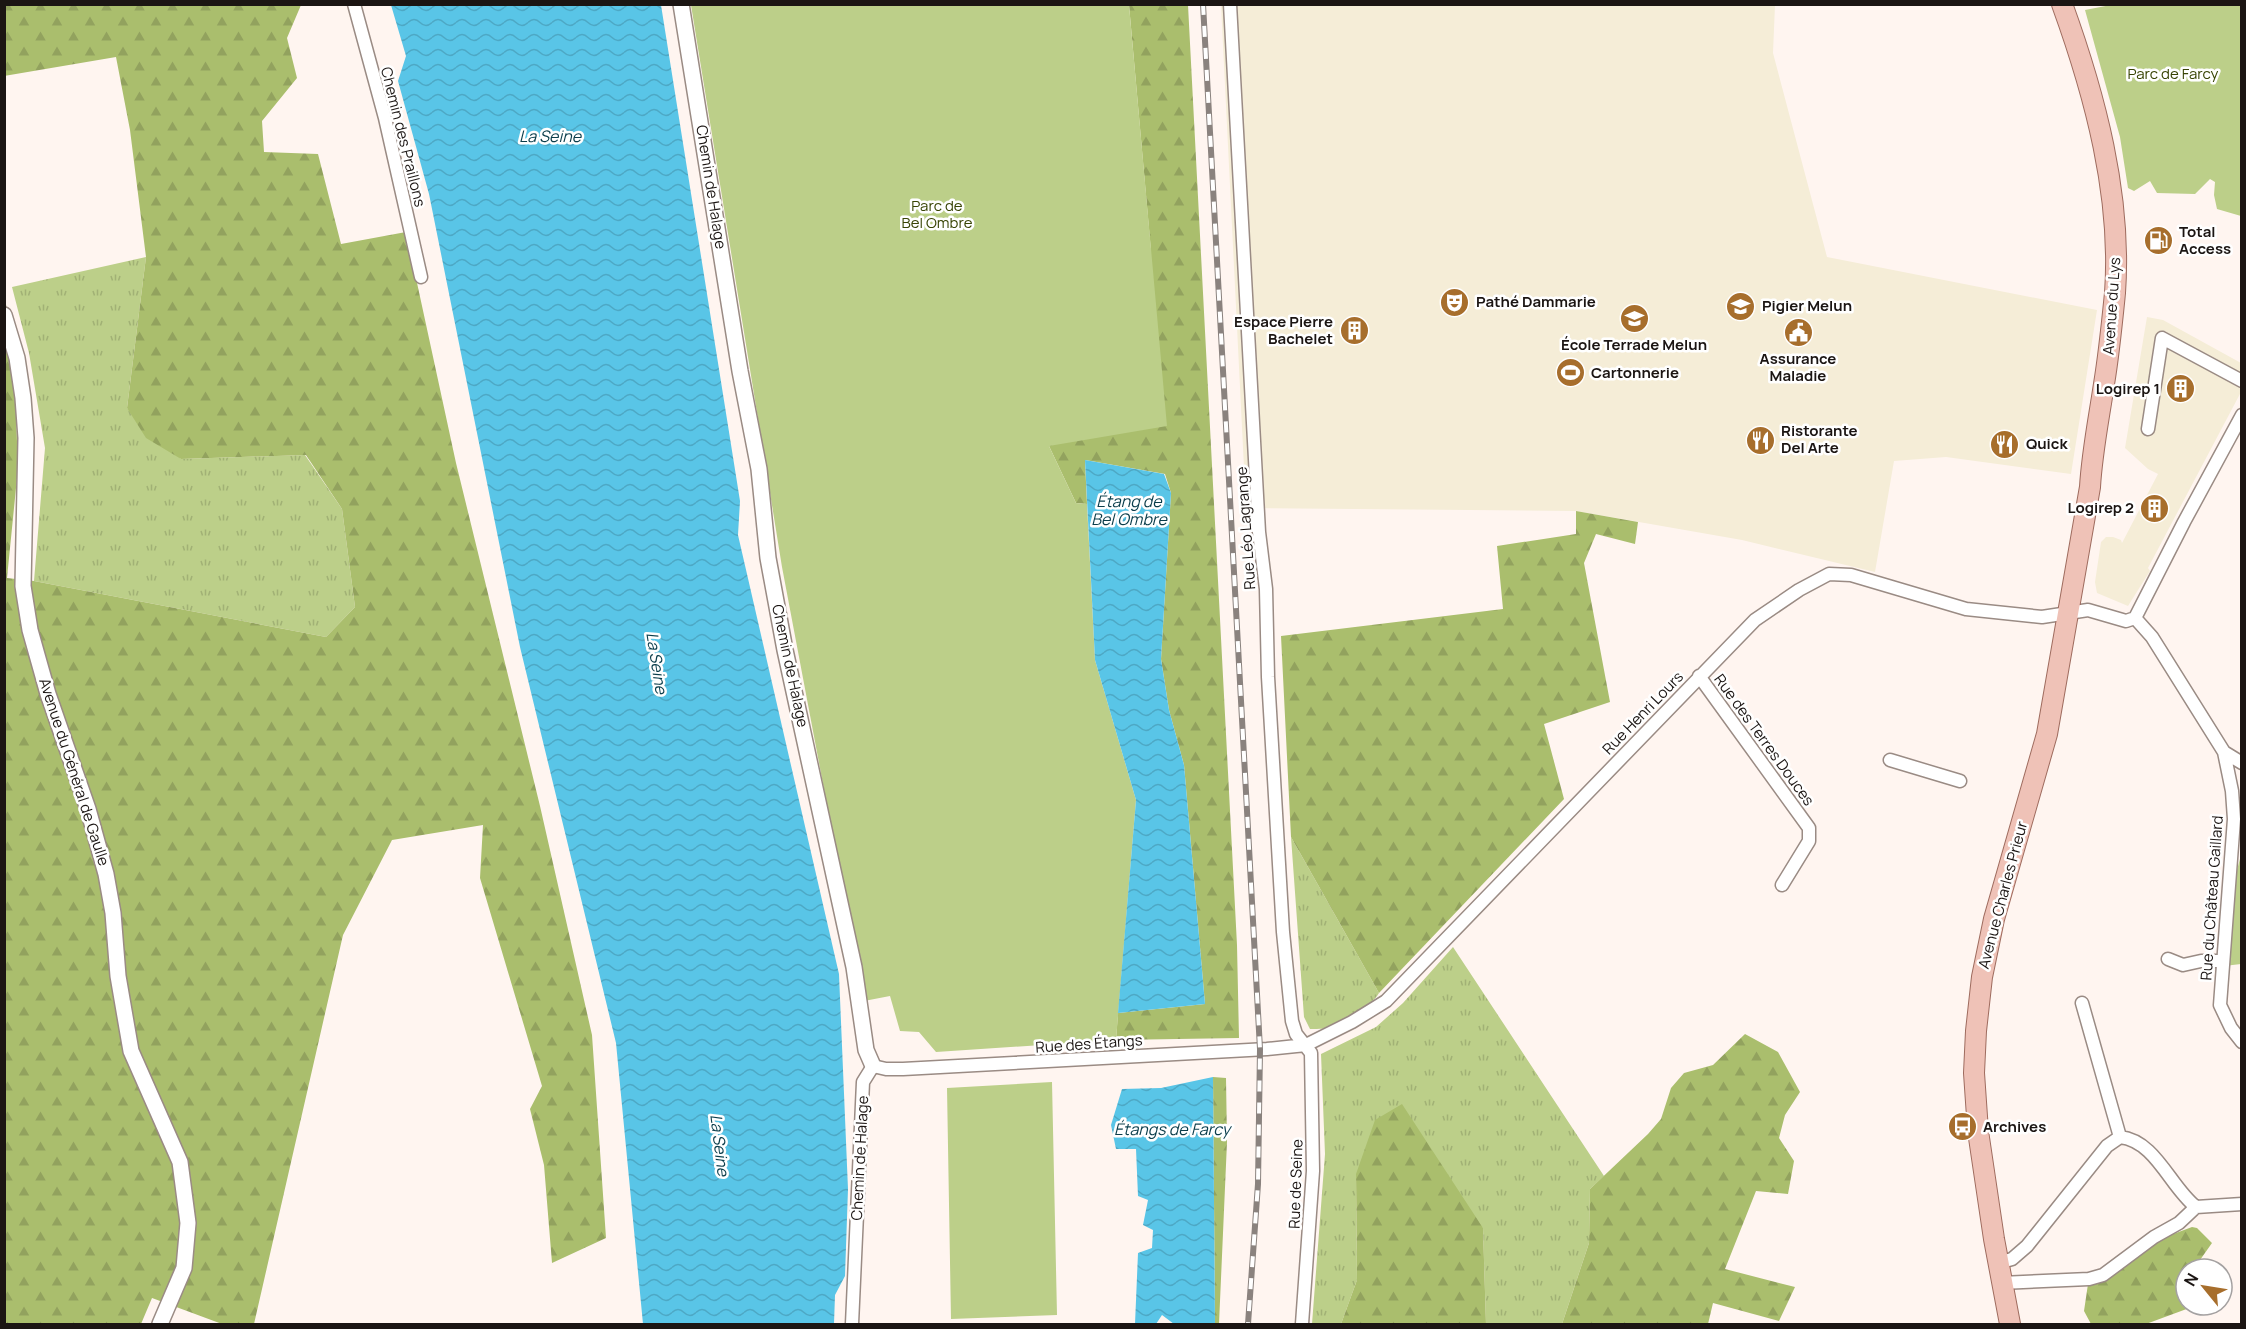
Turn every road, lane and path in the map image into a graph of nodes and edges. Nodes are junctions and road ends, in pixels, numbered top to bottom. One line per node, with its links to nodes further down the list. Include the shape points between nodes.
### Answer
1 (354, 4): 5 (street, Chemin des Praillons)
2 (681, 4): 24 (street, Chemin de Halage, via 759,469 768,558 854,968 866,1050)
3 (1230, 4): 23 (street, Rue Léo Lagrange, via 1283,932 1292,1021 1296,1034)
4 (2062, 4): 10 (main road, Avenue du Lys, via 2099,129 2112,208 2116,264 2110,349)
5 (421, 277)
6 (4, 315): 30 (street, Avenue du Général de Gaulle, via 17,358 23,398 23,586 30,630 106,874 131,1051 180,1162 188,1223 184,1268)
7 (2241, 381): 9 (street, via 2162,338)
8 (2241, 416): 11 (street)
9 (2148, 429)
10 (2068, 612): 11 (street, Rue Henri Lours, via 2093,610 2126,621); 12 (street, Rue Henri Lours, via 2042,617 1966,609 1851,575 1829,574 1755,620); 28 (main road, Avenue Charles Prieur, via 2047,734 1994,919 1982,977 1974,1073 1981,1154)
11 (2135, 618): 13 (street, via 2152,637)
12 (1699, 676): 18 (street, Rue des Terres Douces, via 1809,828 1809,841); 23 (street, Rue Henri Lours, via 1386,1001)
13 (2224, 752): 15 (street); 16 (street, Rue du Château Gaillard)
14 (1890, 760): 17 (street)
15 (2241, 763): 16 (street)
16 (2229, 773): 20 (street, Rue du Château Gaillard, via 2234,819)
17 (1960, 781)
18 (1782, 885)
19 (2168, 959): 20 (street, via 2183,964)
20 (2223, 961): 22 (street, Rue du Château Gaillard, via 2220,1005)
21 (2082, 1003): 25 (street)
22 (2241, 1042)
23 (1306, 1044): 24 (street, Rue des Étangs, via 903,1069); 32 (street, Rue de Seine, via 1311,1053 1313,1171)
24 (873, 1066): 31 (street, Chemin de Halage, via 863,1082)
25 (2120, 1137): 27 (street, via 2138,1142); 28 (street, via 2107,1146 2027,1246 2012,1259)
26 (2241, 1204): 27 (street)
27 (2196, 1207): 29 (street, via 2103,1275)
28 (1998, 1263): 29 (main road, Avenue Charles Prieur)
29 (2001, 1283): 33 (main road, Avenue Charles Prieur)
30 (159, 1324)
31 (852, 1324)
32 (1302, 1324)
33 (2010, 1324)

